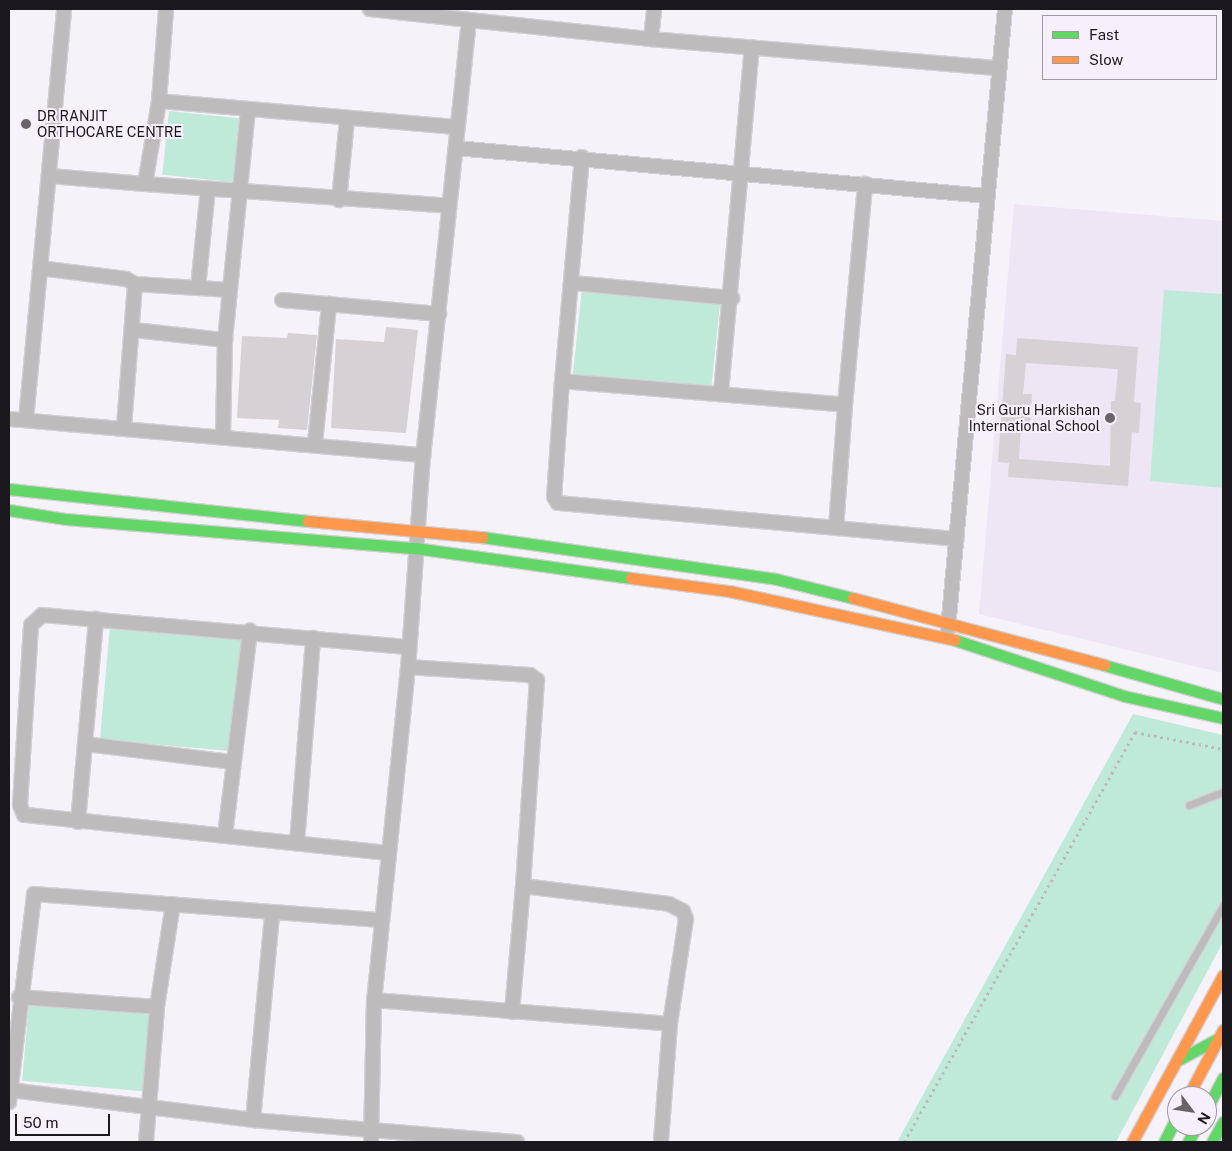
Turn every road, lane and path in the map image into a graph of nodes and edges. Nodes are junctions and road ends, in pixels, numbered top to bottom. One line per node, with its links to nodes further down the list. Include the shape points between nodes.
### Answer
1 (64, 9): 17 (street)
2 (166, 9): 10 (street)
3 (370, 9): 6 (street)
4 (654, 9): 7 (street)
5 (1005, 9): 9 (street)
6 (469, 20): 7 (street); 13 (street)
7 (651, 39): 8 (street)
8 (752, 47): 9 (street); 16 (street)
9 (998, 68): 22 (street)
10 (158, 102): 11 (street); 18 (street)
11 (248, 111): 12 (street); 21 (street)
12 (347, 120): 13 (street); 23 (street)
13 (457, 127): 14 (street)
14 (456, 148): 15 (street); 24 (street)
15 (582, 157): 16 (street); 26 (street)
16 (744, 173): 19 (street); 30 (street)
17 (50, 176): 18 (street); 25 (street)
18 (145, 184): 20 (street)
19 (865, 184): 22 (street); 38 (street)
20 (208, 188): 21 (street); 28 (street)
21 (240, 190): 23 (street); 29 (street)
22 (986, 196): 49 (street)
23 (339, 200): 24 (street)
24 (449, 206): 33 (street)
25 (40, 268): 27 (street, via 126,278); 40 (street)
26 (572, 283): 30 (street); 36 (street)
27 (134, 284): 28 (street); 34 (street)
28 (198, 288): 29 (street)
29 (230, 290): 35 (street)
30 (732, 298): 37 (street)
31 (282, 300): 32 (street)
32 (329, 304): 33 (street); 43 (street)
33 (439, 314): 44 (street)
34 (134, 330): 35 (street); 41 (street)
35 (226, 340): 42 (street)
36 (562, 382): 37 (street); 48 (street, via 554,497 558,503)
37 (721, 393): 38 (street)
38 (845, 405): 48 (street)
39 (9, 419): 40 (street)
40 (26, 420): 41 (street)
41 (124, 428): 42 (street)
42 (223, 434): 43 (street)
43 (316, 443): 44 (street)
44 (423, 455): 47 (street)
45 (9, 489): 47 (main road, via 236,515)
46 (9, 510): 50 (main road, via 66,519)
47 (416, 528): 50 (street); 52 (main road, via 542,542 776,579)
48 (836, 528): 49 (street)
49 (956, 539): 52 (street)
50 (415, 548): 55 (main road, via 729,591); 56 (street)
51 (96, 619): 53 (street); 60 (street); 65 (street, via 42,614 31,625 20,811 24,815)
52 (949, 621): 55 (street); 58 (main road)
53 (250, 631): 54 (street); 62 (street)
54 (313, 638): 56 (street); 67 (street)
55 (947, 638): 59 (main road, via 1124,696)
56 (409, 647): 57 (street)
57 (408, 667): 68 (street); 69 (street, via 530,675 536,680)
58 (1223, 699)
59 (1223, 718)
60 (85, 744): 62 (street); 65 (street)
61 (1223, 749): 94 (path, via 1136,732)
62 (232, 762): 66 (street)
63 (1223, 792): 64 (lane)
64 (1189, 804)
65 (78, 822): 66 (street)
66 (225, 835): 67 (street)
67 (298, 843): 68 (street)
68 (388, 853): 73 (street)
69 (523, 886): 78 (street); 79 (street, via 668,904 683,911 685,925)
70 (173, 904): 72 (street); 75 (street, via 34,894); 77 (street)
71 (1223, 906): 86 (lane)
72 (272, 914): 73 (street); 88 (street)
73 (381, 920): 76 (street)
74 (1223, 975): 81 (main road)
75 (19, 997): 77 (street); 85 (street)
76 (374, 1000): 78 (street); 90 (street)
77 (157, 1007): 87 (street)
78 (512, 1012): 79 (street)
79 (670, 1024): 93 (street)
80 (1221, 1034): 81 (main road); 83 (main road)
81 (1178, 1060): 95 (main road)
82 (1223, 1078): 84 (main road)
83 (1193, 1086)
84 (1217, 1089)
85 (9, 1096): 87 (street)
86 (1115, 1096)
87 (149, 1106): 88 (street); 91 (street)
88 (253, 1120): 90 (street)
89 (1223, 1122): 96 (main road)
90 (371, 1137): 92 (street)
91 (146, 1142)
92 (517, 1142)
93 (661, 1142)
94 (904, 1142)
95 (1132, 1142)
96 (1212, 1142)

